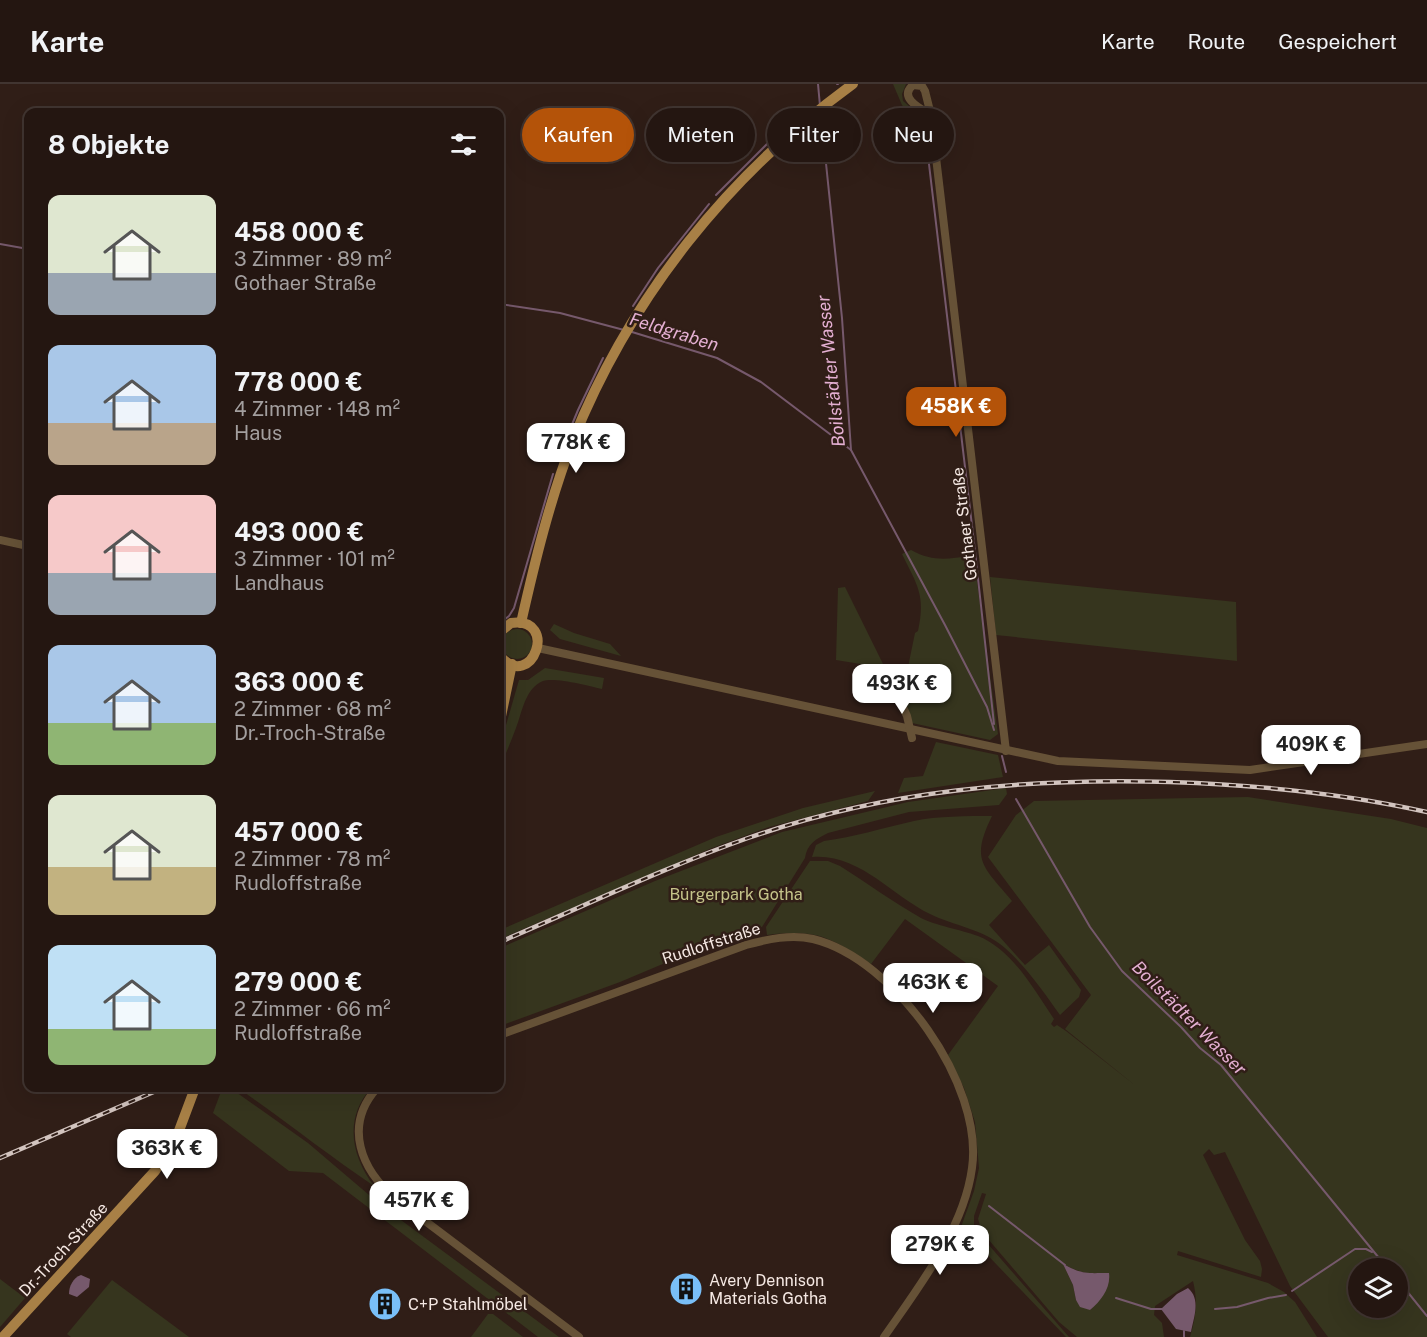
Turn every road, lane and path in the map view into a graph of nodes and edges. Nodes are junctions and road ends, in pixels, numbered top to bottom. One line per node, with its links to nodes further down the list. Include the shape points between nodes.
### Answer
1 (853, 84): 5 (main road, via 771,151 718,205 675,258 633,320 594,393 563,467)
2 (937, 162): 14 (street, Gothaer Straße)
3 (0, 540): 4 (street)
4 (24, 545)
5 (521, 623): 6 (main road); 7 (main road, via 535,632)
6 (504, 628)
7 (538, 648): 9 (main road, via 528,662); 12 (street)
8 (504, 659): 9 (main road)
9 (512, 664): 11 (main road)
10 (888, 675): 12 (street)
11 (504, 702)
12 (911, 734): 14 (street)
13 (1427, 744): 14 (street, via 1250,770 1058,761)
14 (1006, 751)
15 (504, 1034): 20 (street, Rudloffstraße, via 746,945 779,938 804,938 830,945 879,976 916,1015 944,1057 965,1106 973,1150 968,1191 960,1213 935,1260)
16 (194, 1092): 18 (main road, Dr.-Troch-Straße, via 177,1136 155,1171)
17 (374, 1092): 19 (street, via 364,1108 359,1127 360,1148 373,1176 396,1199)
18 (3, 1337)
19 (579, 1337)
20 (884, 1337)

